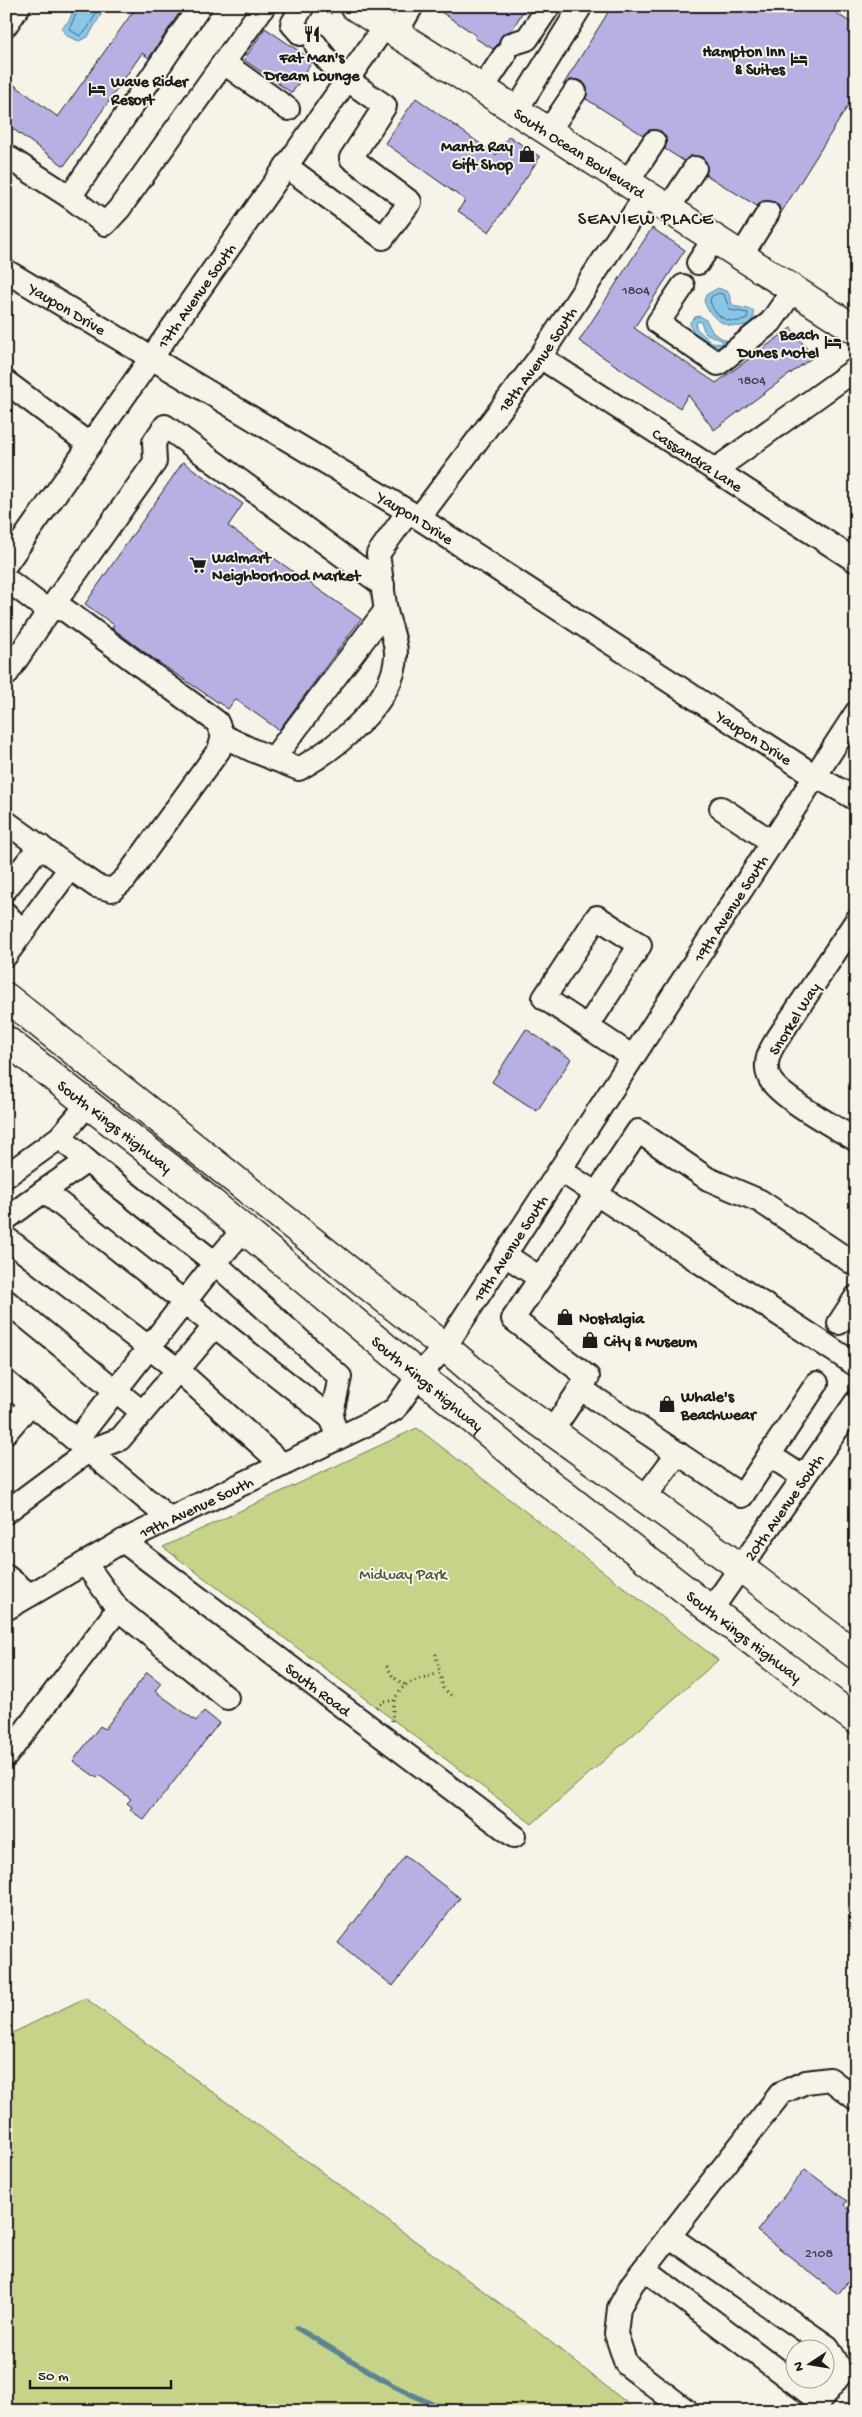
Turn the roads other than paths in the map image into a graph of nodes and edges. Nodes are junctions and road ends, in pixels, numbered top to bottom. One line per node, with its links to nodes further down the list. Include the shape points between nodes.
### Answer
1 (19, 6): 9 (street)
2 (200, 6): 23 (street)
3 (264, 6): 11 (street)
4 (303, 6): 12 (street, via 292,24)
5 (412, 6): 10 (street, 17th Avenue South)
6 (549, 6): 13 (street, via 527,39 507,50)
7 (581, 6): 16 (street)
8 (360, 8): 10 (main road, South Ocean Boulevard)
9 (6, 25)
10 (390, 29): 12 (street, 17th Avenue South); 13 (main road, South Ocean Boulevard)
11 (224, 63): 15 (street); 23 (street, via 119,209 104,224)
12 (346, 80): 20 (street, 17th Avenue South); 20 (street, via 385,106 351,158 410,202 383,238)
13 (482, 88): 16 (main road, South Ocean Boulevard)
14 (575, 92): 17 (street)
15 (288, 109)
16 (516, 111): 17 (main road, South Ocean Boulevard)
17 (548, 132): 22 (main road, South Ocean Boulevard)
18 (654, 142): 22 (street)
19 (6, 156): 23 (street)
20 (286, 166): 32 (street, 17th Avenue South)
21 (695, 168): 22 (street)
22 (647, 196): 25 (main road, South Ocean Boulevard); 33 (street, 18th Avenue South)
23 (70, 197)
24 (768, 213): 26 (street)
25 (714, 239): 26 (main road, South Ocean Boulevard); 27 (street)
26 (741, 256): 30 (main road, South Ocean Boulevard)
27 (698, 263)
28 (6, 271): 32 (street, Yaupon Drive)
29 (683, 286): 30 (street, via 658,324 718,364 771,322)
30 (793, 290): 31 (main road, South Ocean Boulevard)
31 (856, 330)
32 (151, 357): 36 (street, 17th Avenue South); 38 (street, Yaupon Drive)
33 (540, 357): 37 (street, Cassandra Lane); 38 (street, 18th Avenue South)
34 (856, 369): 37 (street)
35 (6, 382): 36 (street)
36 (90, 445): 40 (street, 17th Avenue South)
37 (716, 470): 39 (street, Cassandra Lane)
38 (413, 515): 42 (street, 18th Avenue South, via 378,554); 49 (street, Yaupon Drive)
39 (856, 561)
40 (6, 564)
41 (6, 579): 43 (street, via 43,607)
42 (383, 586): 43 (street, via 165,426 154,442 155,462); 44 (street, 18th Avenue South)
43 (51, 608): 45 (street); 47 (street, via 65,610 217,722)
44 (386, 610): 48 (street); 48 (street, 18th Avenue South, via 396,656 383,694 365,717 325,754 299,769)
45 (6, 675)
46 (856, 714): 49 (street, 19th Avenue South)
47 (223, 736): 48 (street); 55 (street, via 219,750 125,879 112,890 96,886)
48 (273, 759)
49 (815, 776): 50 (street, Yaupon Drive); 53 (street, 19th Avenue South)
50 (856, 799)
51 (721, 808): 53 (street)
52 (8, 828): 54 (street)
53 (772, 842): 64 (street, 19th Avenue South)
54 (40, 846): 55 (street); 56 (street)
55 (70, 868): 59 (street)
56 (6, 890)
57 (6, 914): 59 (street)
58 (856, 921): 67 (street, Snorkel Way, via 774,1044 767,1061 769,1078 782,1093)
59 (23, 932): 60 (street)
60 (6, 955)
61 (6, 997): 86 (main road, South Kings Highway)
62 (588, 1026): 62 (street, via 544,998 597,917 640,945); 64 (street)
63 (6, 1040): 65 (main road, South Kings Highway)
64 (633, 1057): 69 (street, 19th Avenue South)
65 (88, 1104): 66 (street); 74 (main road, South Kings Highway)
66 (60, 1137): 68 (street); 70 (street)
67 (856, 1140)
68 (87, 1161): 71 (street); 77 (street)
69 (560, 1170): 72 (street); 76 (street, 19th Avenue South)
70 (9, 1174): 71 (street)
71 (41, 1194): 73 (street); 82 (street)
72 (596, 1194): 78 (street, via 638,1131 708,1179 760,1201); 79 (street); 87 (street)
73 (6, 1219)
74 (244, 1230): 77 (street); 89 (main road, South Kings Highway)
75 (6, 1238): 85 (street)
76 (505, 1255): 79 (street); 86 (street, 19th Avenue South)
77 (215, 1263): 82 (street); 97 (street, via 340,1377)
78 (856, 1265)
79 (540, 1278): 92 (street, via 513,1319 588,1377)
80 (856, 1297): 83 (street)
81 (6, 1302): 93 (street)
82 (183, 1303): 84 (street); 85 (street)
83 (839, 1322)
84 (214, 1327): 88 (street); 97 (street)
85 (149, 1347): 88 (street); 93 (street)
86 (445, 1347): 89 (street, 19th Avenue South); 98 (main road, South Kings Highway, via 495,1390)
87 (856, 1365)
88 (178, 1370): 96 (street); 103 (street)
89 (419, 1375): 97 (street, 19th Avenue South, via 395,1409); 115 (main road, South Kings Highway, via 544,1480)
90 (6, 1382): 95 (street)
91 (817, 1383): 102 (street)
92 (581, 1389): 98 (street); 101 (street)
93 (116, 1390): 96 (street); 100 (street)
94 (856, 1402): 104 (street, 20th Avenue South)
95 (31, 1403): 99 (street); 100 (street)
96 (142, 1412): 100 (street, via 120,1439)
97 (335, 1428): 103 (street, 19th Avenue South)
98 (552, 1431): 105 (main road, South Kings Highway)
99 (6, 1432)
100 (82, 1446): 106 (street); 107 (street)
101 (678, 1454): 102 (street, via 742,1496); 105 (street)
102 (769, 1455): 104 (street)
103 (283, 1465): 107 (street, 19th Avenue South)
104 (803, 1477): 110 (street, 20th Avenue South)
105 (644, 1498): 110 (main road, South Kings Highway)
106 (6, 1512)
107 (170, 1519): 108 (street, 19th Avenue South)
108 (123, 1541): 109 (street, 19th Avenue South); 120 (street, South Road)
109 (85, 1563): 112 (street, 19th Avenue South); 114 (street)
110 (741, 1568): 115 (street, 20th Avenue South); 116 (main road, South Kings Highway)
111 (6, 1576): 112 (street)
112 (30, 1595): 113 (street, 19th Avenue South)
113 (6, 1609)
114 (118, 1609): 117 (street); 119 (street)
115 (711, 1610): 118 (main road, South Kings Highway)
116 (856, 1655)
117 (227, 1698)
118 (856, 1720)
119 (6, 1756)
120 (514, 1836)
121 (856, 2099): 122 (street, via 830,2079 806,2082 781,2093)
122 (669, 2236): 123 (street); 124 (street, via 828,2348 840,2375)
123 (644, 2270): 124 (street); 125 (street, via 619,2308 616,2334 626,2364)
124 (816, 2406)
125 (687, 2411)

